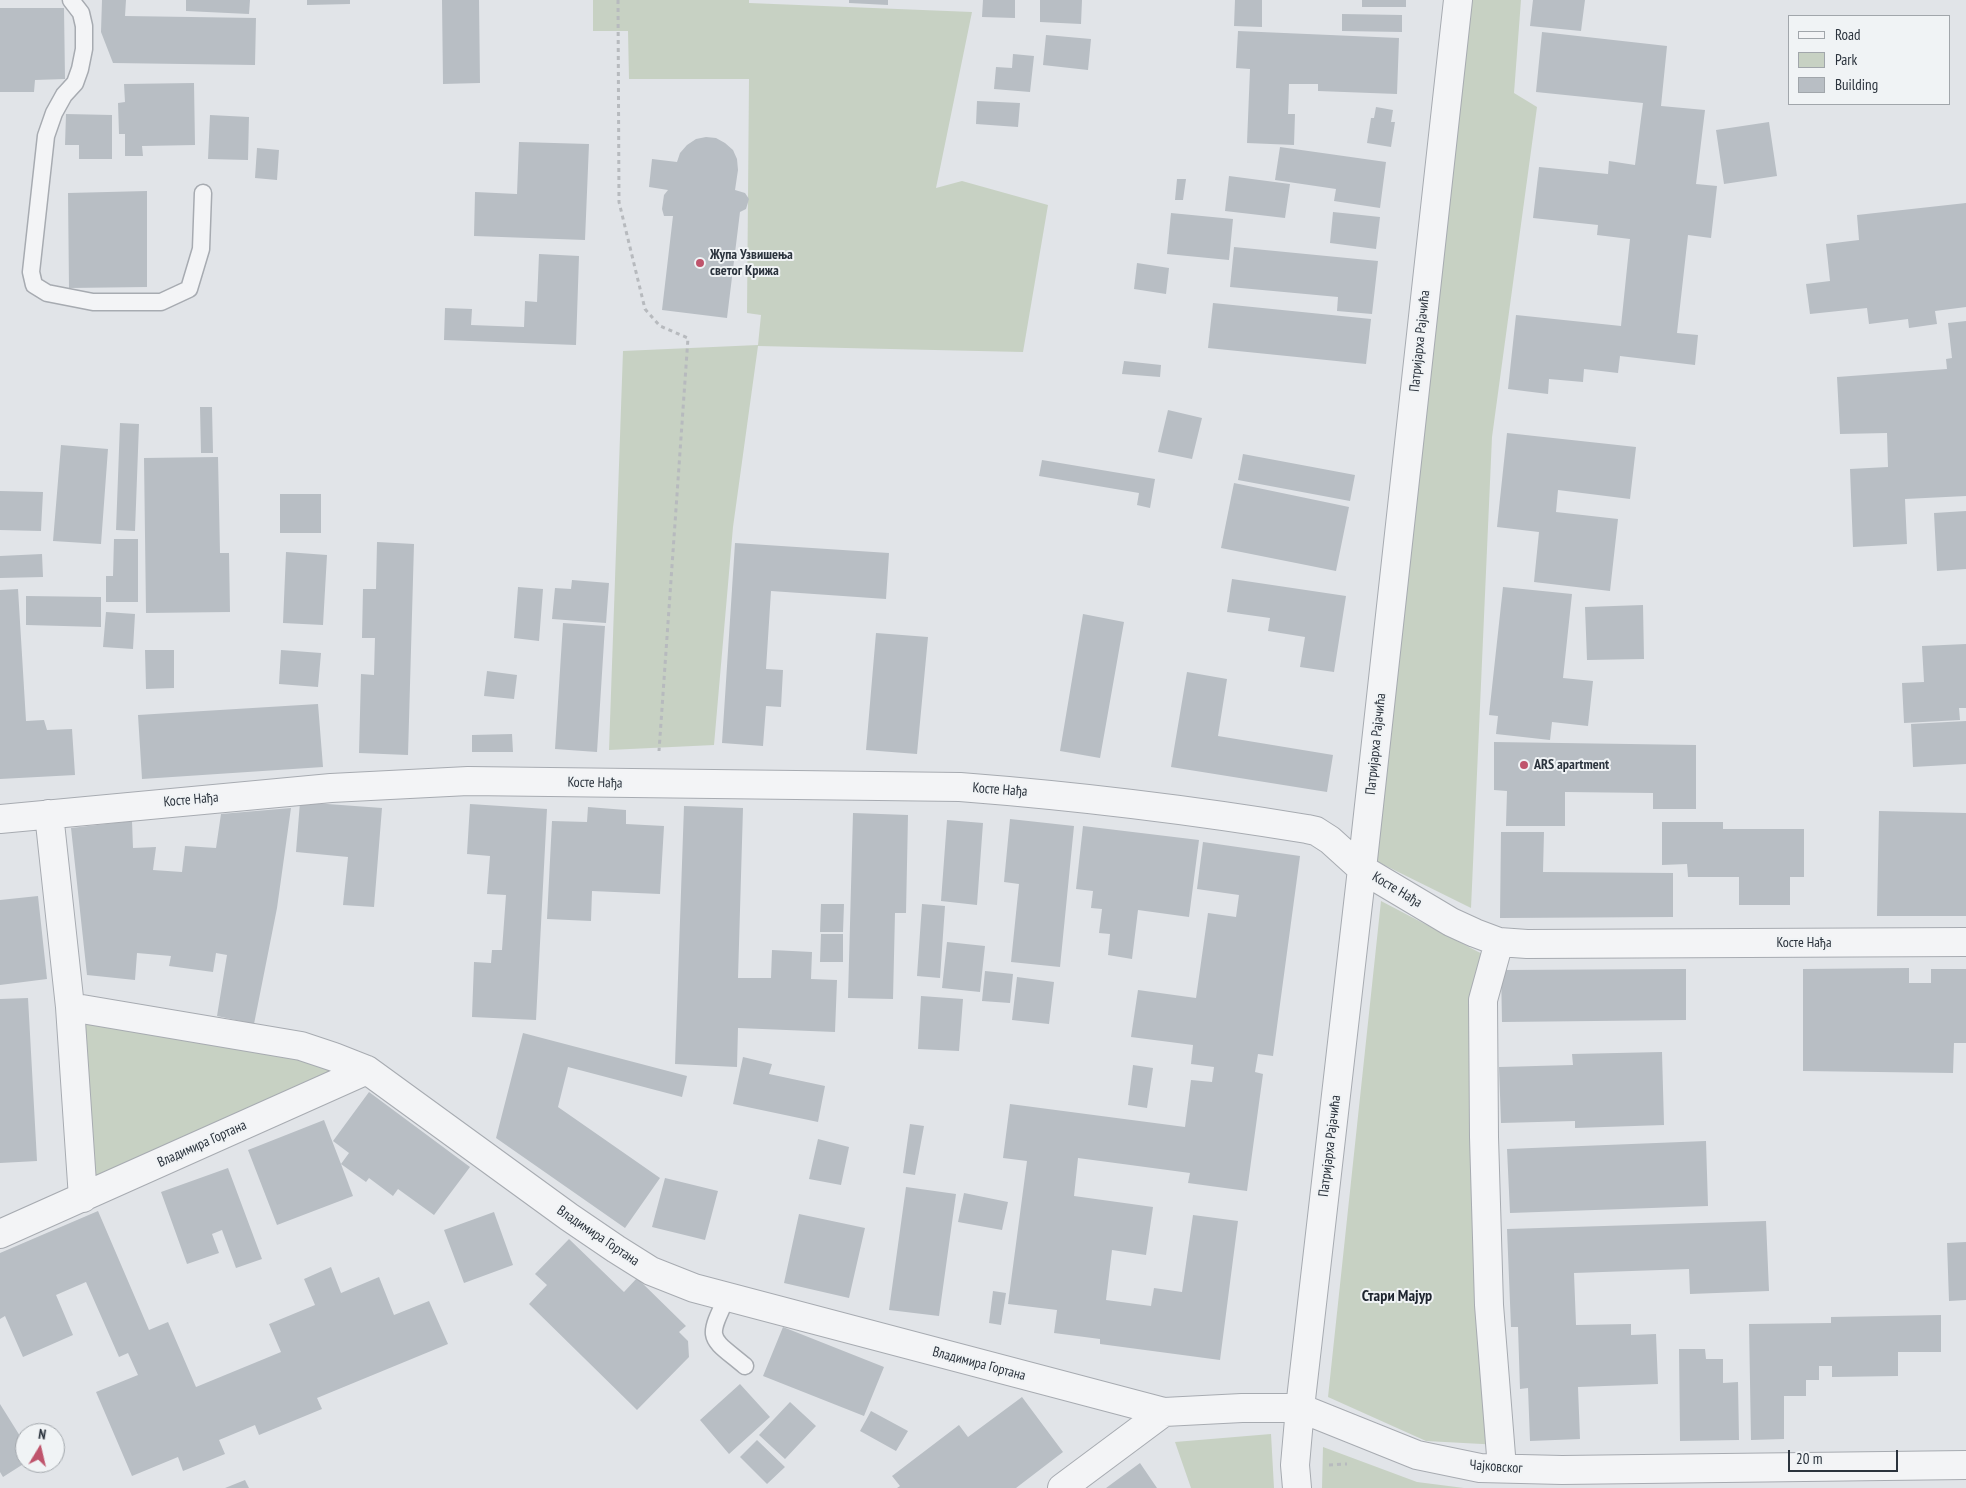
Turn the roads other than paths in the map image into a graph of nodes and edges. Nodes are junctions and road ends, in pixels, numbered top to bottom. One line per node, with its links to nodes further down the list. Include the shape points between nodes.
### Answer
1 (71, 0): 3 (lane, via 81,13 84,48 75,83 54,113 46,136 31,272 34,285 47,293 93,302 161,302 189,289 201,249)
2 (1458, 0): 6 (street, Патријарха Рајачића)
3 (203, 193)
4 (49, 814): 5 (street, Косте Нађа); 6 (street, Косте Нађа, via 341,788 468,782 960,787 1109,801 1307,829 1322,834); 9 (street)
5 (0, 819)
6 (1362, 869): 7 (street, Косте Нађа, via 1451,922); 15 (street, Патријарха Рајачића)
7 (1499, 942): 8 (street, Косте Нађа); 18 (street, via 1483,1000 1489,1305)
8 (1966, 942)
9 (70, 1007): 10 (street, via 300,1046); 11 (street)
10 (367, 1070): 11 (street, Владимира Гортана); 13 (street, Владимира Гортана, via 616,1249 651,1271)
11 (83, 1198): 12 (street, Владимира Гортана)
12 (0, 1234)
13 (727, 1297): 14 (lane, via 713,1334 716,1342); 16 (street, Владимира Гортана)
14 (745, 1366)
15 (1300, 1408): 16 (street, Чајковског); 18 (street, Чајковског, via 1417,1455 1480,1468); 20 (street, Патријарха Рајачића)
16 (1164, 1412): 19 (street)
17 (1966, 1465): 18 (street, Чајковског)
18 (1502, 1468)
19 (1062, 1488)
20 (1296, 1488)

